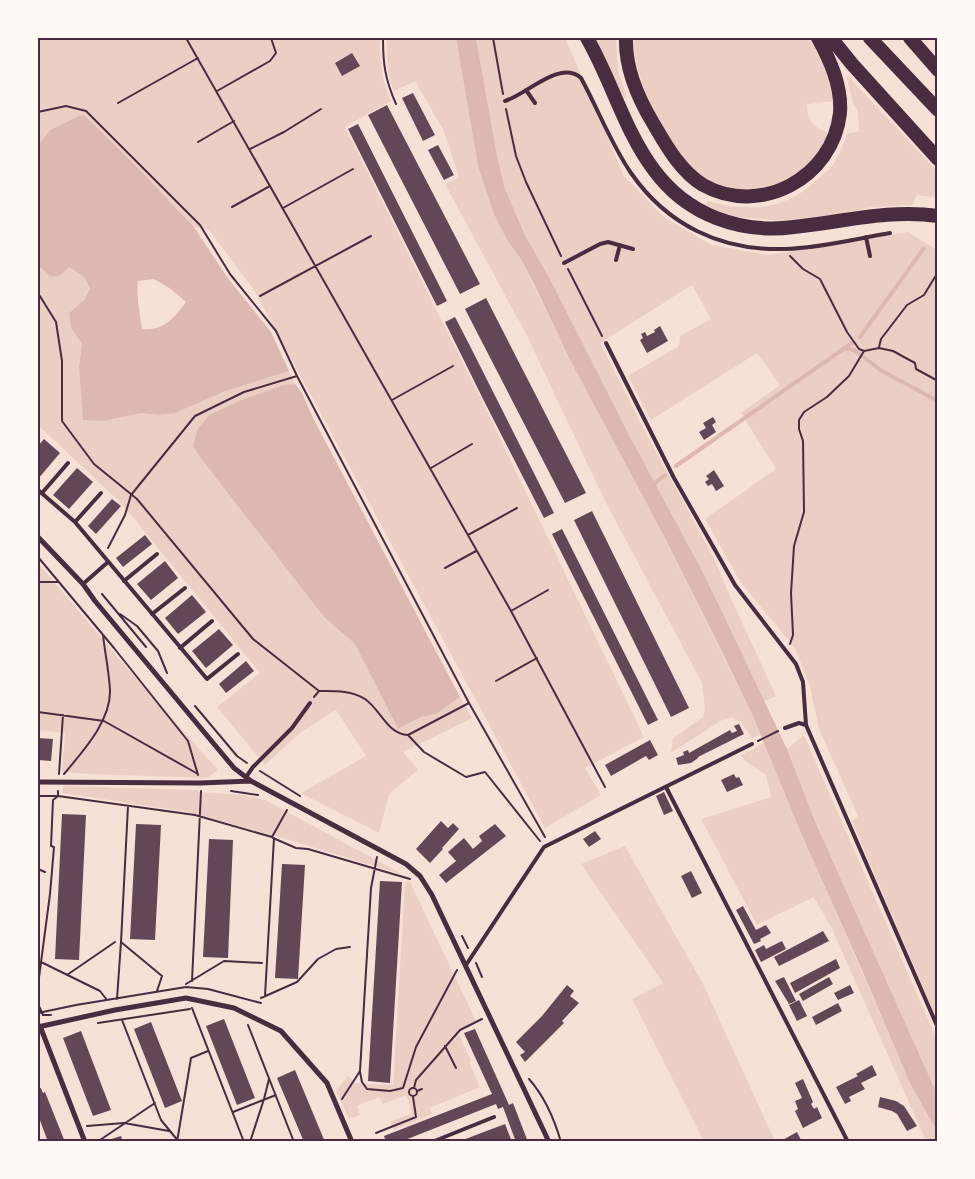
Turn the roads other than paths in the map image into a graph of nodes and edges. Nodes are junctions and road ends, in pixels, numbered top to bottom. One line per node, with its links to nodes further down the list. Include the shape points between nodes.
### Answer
1 (587, 38): 13 (highway, via 654,170 678,196 705,214 757,228 786,228 907,213)
2 (626, 38): 3 (highway, via 630,71 643,106 678,163 703,184 727,194 754,197 777,192 798,182 826,153 837,126 840,100 830,61)
3 (818, 38)
4 (831, 38): 12 (highway)
5 (870, 38): 11 (highway)
6 (910, 38): 7 (highway)
7 (938, 70)
8 (526, 90): 9 (lane); 10 (lane); 15 (lane, via 549,77 577,74 630,172 649,196 696,232 725,243 784,250)
9 (505, 101)
10 (535, 103)
11 (938, 110)
12 (938, 159)
13 (938, 216)
14 (890, 233): 15 (lane)
15 (866, 237): 18 (lane)
16 (620, 245): 17 (lane); 19 (lane); 20 (lane, via 600,244)
17 (633, 249)
18 (870, 256)
19 (616, 260)
20 (564, 263)
21 (606, 343): 38 (lane, via 674,478 730,577 796,664 803,682)
22 (68, 462): 24 (lane)
23 (38, 490): 24 (lane)
24 (42, 493): 26 (lane)
25 (101, 493): 26 (lane)
26 (75, 522): 29 (lane)
27 (38, 538): 31 (street)
28 (157, 554): 30 (lane)
29 (108, 562): 30 (lane); 31 (lane)
30 (124, 581): 33 (lane)
31 (83, 584): 41 (street, via 214,745)
32 (185, 588): 33 (lane)
33 (152, 614): 35 (lane)
34 (212, 621): 35 (lane)
35 (180, 648): 36 (lane, via 207,679)
36 (238, 654)
37 (310, 703): 41 (lane, via 292,728)
38 (806, 725): 39 (lane, via 799,723); 47 (lane)
39 (785, 728)
40 (752, 744): 44 (lane)
41 (246, 777): 42 (street)
42 (251, 781): 43 (street); 45 (street, via 406,864 420,876 432,895)
43 (38, 782)
44 (666, 786): 45 (lane, via 546,846); 53 (lane)
45 (466, 965): 52 (street)
46 (39, 1027): 49 (street); 50 (street, via 186,998 234,1008 282,1031 327,1083)
47 (938, 1028)
48 (494, 1117): 51 (lane)
49 (85, 1142)
50 (352, 1142)
51 (432, 1142)
52 (548, 1142)
53 (848, 1142)

